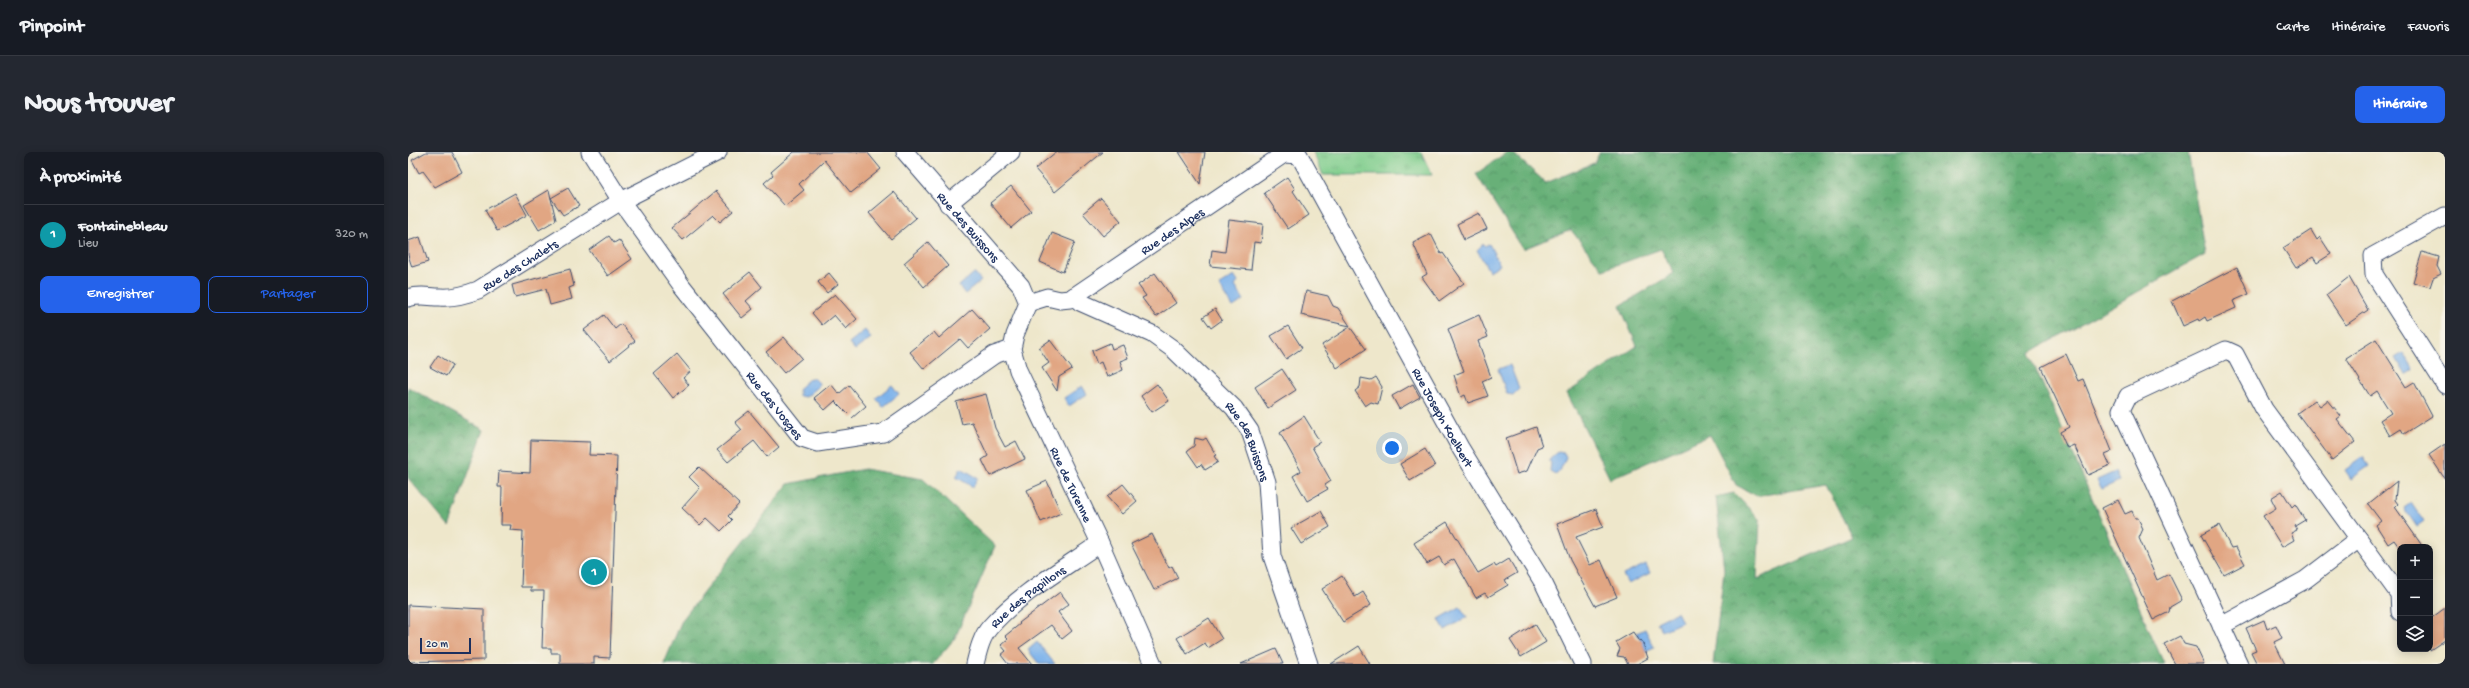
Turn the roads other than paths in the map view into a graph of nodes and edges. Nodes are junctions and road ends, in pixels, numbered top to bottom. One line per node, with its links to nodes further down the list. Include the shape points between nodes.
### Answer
1 (590, 152): 6 (street, Rue des Vosges)
2 (718, 152): 6 (street, Rue des Chalets)
3 (905, 152): 7 (street, Rue des Buissons)
4 (1011, 152): 7 (street)
5 (1307, 167): 9 (street, Rue des Alpes, via 1299,155 1284,154); 21 (street, Rue Joseph Koelbert, via 1461,449 1544,584)
6 (621, 201): 10 (street, Rue des Chalets, via 478,290 464,296 440,297 419,294); 12 (street, Rue des Vosges, via 682,286 802,438 817,443 883,433 994,355)
7 (948, 204): 11 (street, Rue des Buissons, via 1022,286)
8 (2445, 216): 13 (street, via 2373,256 2374,274)
9 (1074, 296): 11 (street, Rue des Alpes, via 1066,300 1047,297); 20 (street, Rue des Buissons, via 1080,302 1152,334 1173,349 1234,408 1250,431 1267,482 1272,556)
10 (408, 298)
11 (1028, 303): 12 (street)
12 (1012, 349): 15 (street, Rue de Turenne, via 1018,370)
13 (2445, 385)
14 (2359, 539): 16 (street); 17 (street, via 2305,580); 17 (street, via 2264,409 2235,354 2226,350 2128,396 2121,410)
15 (1100, 543): 18 (street, Rue des Papillons, via 1017,603 989,628); 19 (street, Rue de Turenne)
16 (2397, 590)
17 (2221, 626): 22 (street)
18 (975, 664)
19 (1153, 664)
20 (1309, 664)
21 (1583, 664)
22 (2239, 664)

